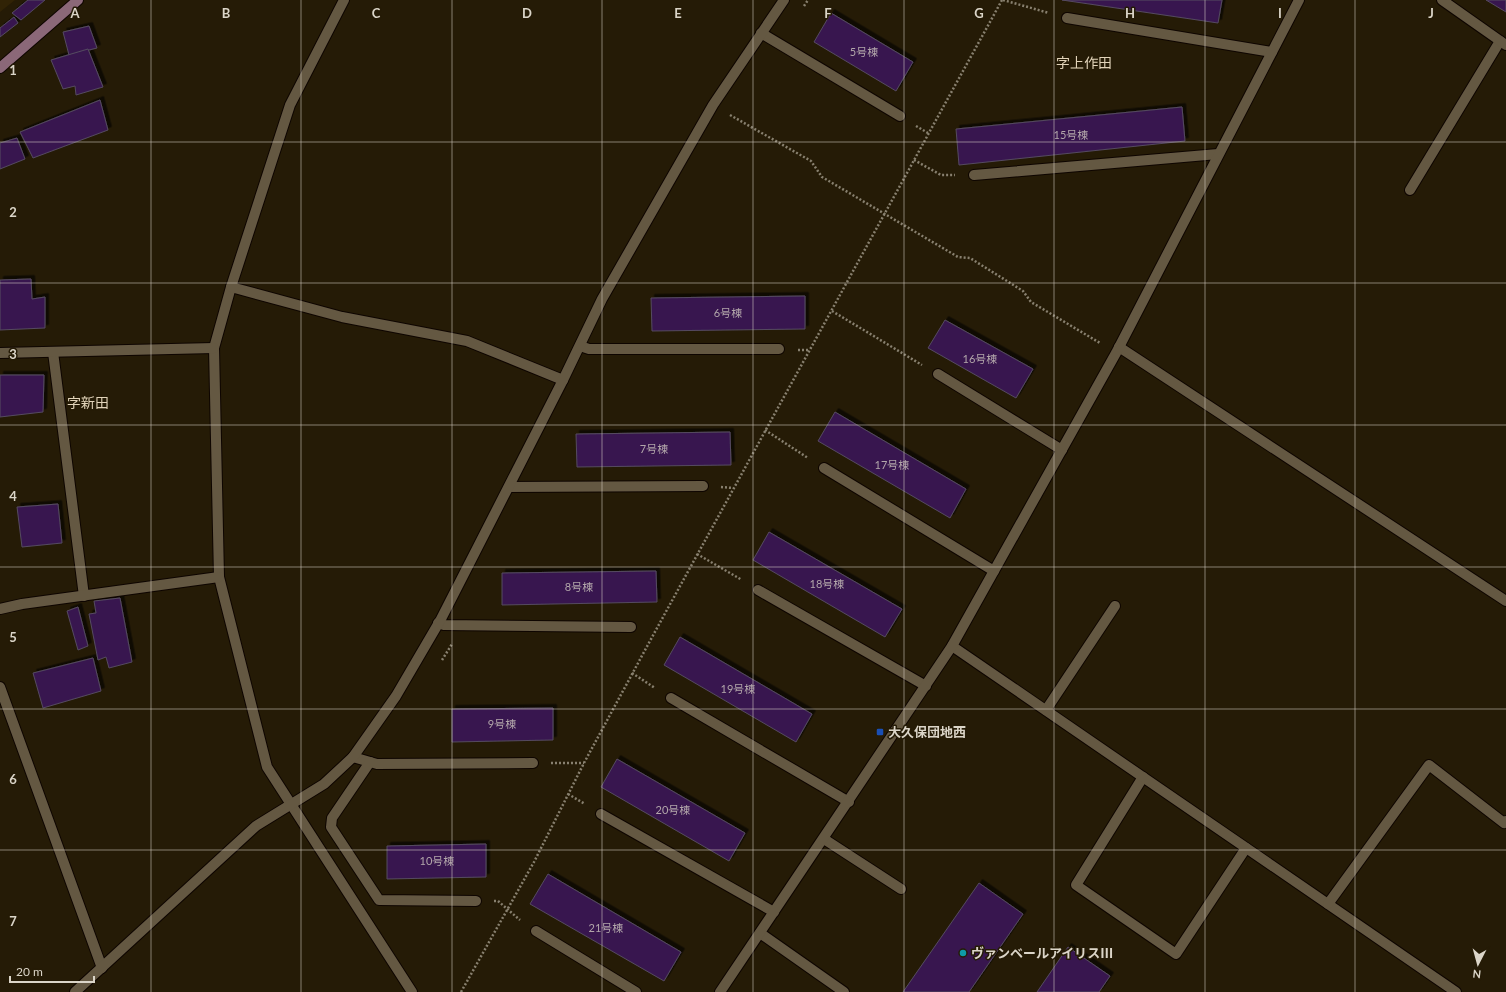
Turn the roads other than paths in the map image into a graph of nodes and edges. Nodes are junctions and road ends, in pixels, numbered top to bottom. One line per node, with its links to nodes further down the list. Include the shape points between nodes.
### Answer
1 (78, 0): 10 (main road)
2 (344, 0): 15 (street, via 290,105)
3 (784, 0): 7 (street)
4 (1299, 0): 9 (street)
5 (1442, 0): 8 (street)
6 (1067, 18): 9 (street)
7 (761, 33): 11 (street); 16 (street, via 713,105 602,299)
8 (1503, 43): 14 (street)
9 (1272, 52): 12 (street)
10 (0, 68)
11 (900, 116)
12 (1218, 154): 13 (street); 19 (street)
13 (974, 175)
14 (1410, 190)
15 (231, 287): 17 (street); 23 (street, via 342,318 467,341)
16 (580, 346): 18 (street, via 589,350); 23 (street)
17 (214, 348): 20 (street); 29 (street)
18 (779, 349)
19 (1118, 350): 24 (street); 32 (street)
20 (54, 352): 21 (street); 31 (street)
21 (0, 353)
22 (938, 374): 24 (street)
23 (563, 380): 27 (street)
24 (1062, 450): 28 (street)
25 (824, 468): 28 (street)
26 (703, 486): 27 (street)
27 (509, 487): 35 (street)
28 (994, 571): 37 (street)
29 (219, 576): 31 (street); 47 (street, via 267,767)
30 (758, 590): 38 (street)
31 (84, 596): 34 (street)
32 (1506, 601)
33 (1115, 606): 41 (street)
34 (0, 609)
35 (438, 623): 36 (street, via 444,626); 42 (street, via 396,696)
36 (631, 627)
37 (952, 646): 38 (street); 41 (street)
38 (926, 686): 46 (street)
39 (0, 687): 58 (street)
40 (671, 698): 46 (street)
41 (1046, 710): 45 (street)
42 (353, 757): 43 (street); 47 (street, via 324,784)
43 (370, 762): 44 (street); 53 (street, via 332,818 331,828 380,900)
44 (533, 763)
45 (1143, 777): 51 (street); 51 (street, via 1076,885 1176,954)
46 (849, 802): 50 (street)
47 (290, 804): 58 (street, via 256,826); 60 (street)
48 (601, 814): 55 (street)
49 (1506, 821): 54 (street, via 1504,823 1429,766)
50 (824, 839): 52 (street); 55 (street)
51 (1246, 848): 54 (street)
52 (901, 889)
53 (476, 901)
54 (1328, 904): 64 (street)
55 (774, 912): 57 (street)
56 (536, 931): 61 (street)
57 (760, 933): 62 (street); 63 (street)
58 (102, 968): 59 (street)
59 (75, 992)
60 (412, 992)
61 (636, 992)
62 (720, 992)
63 (844, 992)
64 (1456, 992)

